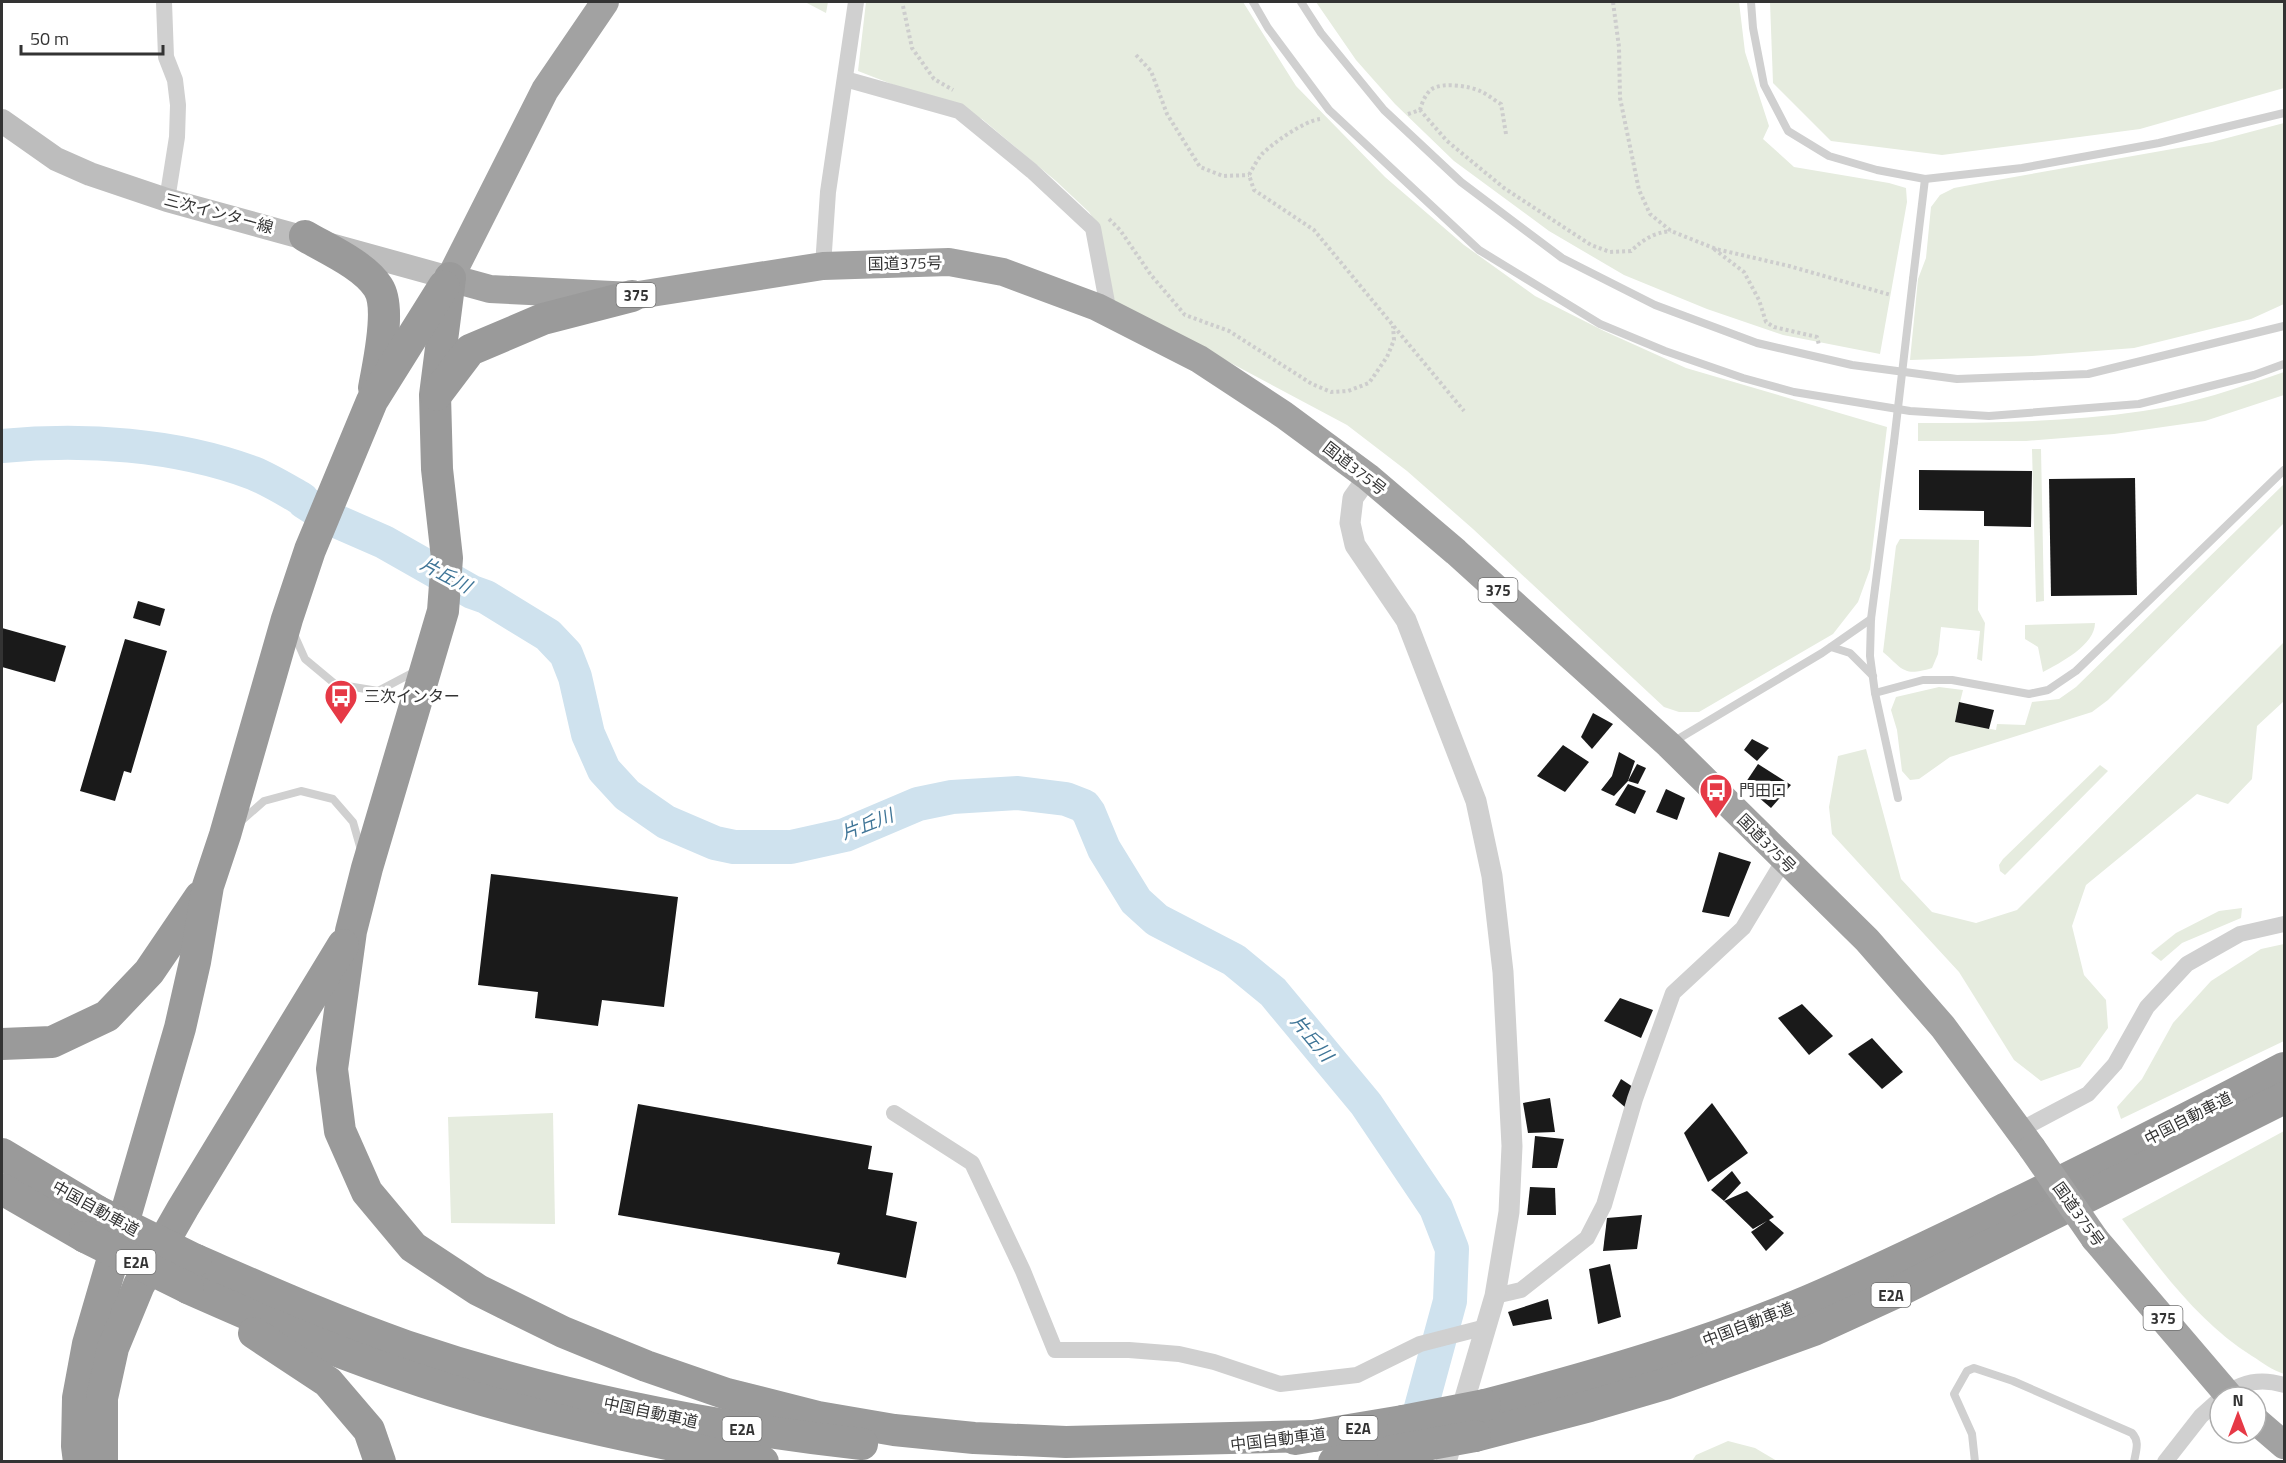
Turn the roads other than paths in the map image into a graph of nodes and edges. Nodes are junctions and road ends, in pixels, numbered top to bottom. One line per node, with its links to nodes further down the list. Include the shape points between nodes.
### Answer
1 (164, 2): 11 (street, via 166,57 175,80 178,105 177,137)
2 (605, 2): 14 (highway, via 545,90)
3 (856, 2): 7 (street)
4 (1253, 2): 18 (lane, via 1268,28 1336,117 1479,250 1600,324 1743,378 1794,392 1910,411 1989,416 2139,404)
5 (1301, 2): 17 (lane, via 1321,33 1394,120 1461,182 1562,258 1655,305 1757,342 1852,365 1957,379 2088,374)
6 (1751, 2): 10 (lane, via 1764,85 1788,131 1829,156)
7 (844, 79): 13 (street, via 828,192); 16 (street, via 959,111 1032,171 1093,228)
8 (2284, 113): 10 (lane, via 2159,143 2022,168)
9 (2, 121): 11 (main road, 三次インター線, via 56,159)
10 (1925, 179): 24 (lane, bridge)
11 (166, 200): 12 (main road, 三次インター線)
12 (305, 236): 14 (main road, 三次インター線); 20 (highway, via 354,264 379,287 385,317)
13 (823, 266): 15 (highway, 国道375号 / 375); 16 (highway, 国道375号 / 375, via 949,262 1003,272)
14 (450, 278): 15 (highway, 国道375号 / 375, via 490,289); 19 (highway); 20 (highway)
15 (632, 296): 19 (highway, via 543,319 470,350)
16 (1109, 313): 22 (highway, 国道375号 / 375, via 1199,359)
17 (2284, 326)
18 (2284, 364)
19 (435, 395): 26 (highway, via 437,469 447,558 443,611)
20 (372, 401): 23 (highway, via 310,550)
21 (2284, 470): 28 (lane, via 2076,671 2048,690 2030,694 1952,681 1923,681)
22 (1368, 477): 29 (highway, 国道375号 / 375); 46 (street, via 1353,498 1350,523 1355,545 1406,620 1476,801 1492,876 1503,972 1512,1146 1509,1212)
23 (287, 619): 26 (lane, via 305,659 335,684 378,691); 31 (highway)
24 (1871, 619): 25 (lane); 27 (lane)
25 (1831, 647): 27 (lane, via 1850,653); 29 (lane)
26 (427, 665): 33 (highway)
27 (1872, 676): 28 (lane)
28 (1875, 693): 30 (lane)
29 (1669, 745): 32 (highway, 国道375号 / 375)
30 (1898, 798)
31 (225, 835): 33 (lane, via 264,801 301,791 333,799 353,822); 34 (highway)
32 (1784, 860): 41 (highway, 国道375号 / 375, via 1867,940 1943,1027); 46 (street, via 1743,928 1673,993 1635,1099 1604,1205 1587,1238 1521,1290)
33 (367, 868): 36 (highway)
34 (208, 886): 37 (highway, via 149,972 107,1016 52,1042); 55 (highway, via 180,1028 88,1344 78,1398)
35 (2284, 924): 41 (street, via 2240,934 2187,964 2147,1007 2115,1064 2088,1094)
36 (351, 931): 53 (highway, via 332,1069 340,1131 367,1192 413,1247 478,1290 563,1332 646,1366 727,1394 818,1417 917,1432 1066,1442); 56 (highway, via 139,1285 113,1348 102,1398)
37 (2, 1044)
38 (2284, 1068): 53 (highway, 中国自動車道 / E2A, bridge, via 2157,1135 1807,1301 1602,1374 1485,1405)
39 (2284, 1098): 59 (highway, 中国自動車道 / E2A, bridge, via 1897,1292 1814,1329 1665,1384 1590,1406 1475,1436)
40 (894, 1113): 47 (street, via 972,1163 1023,1271 1054,1350 1179,1354 1280,1384 1357,1375 1420,1344)
41 (2025, 1140): 48 (highway, 国道375号 / 375, bridge, via 2095,1239)
42 (2, 1154): 44 (highway, 中国自動車道 / E2A)
43 (2, 1190): 44 (highway, 中国自動車道 / E2A)
44 (91, 1224): 45 (highway, 中国自動車道 / E2A, bridge)
45 (192, 1274): 53 (highway, 中国自動車道 / E2A, via 302,1306 406,1346 505,1376 602,1402 789,1436 873,1445 1070,1454 1182,1449); 57 (highway, via 328,1382 369,1430); 58 (highway, 中国自動車道 / E2A, via 290,1333 396,1373 589,1428)
46 (1495, 1296): 47 (street)
47 (1486, 1327): 60 (street)
48 (2215, 1385)
49 (2242, 1385): 50 (street, via 2271,1381)
50 (2284, 1385)
51 (2208, 1410): 63 (street)
52 (2268, 1431): 54 (highway)
53 (1314, 1436)
54 (2284, 1445)
55 (79, 1461)
56 (102, 1461)
57 (380, 1461)
58 (763, 1461)
59 (1334, 1461)
60 (1446, 1461)
61 (1975, 1461): 62 (lane, via 1972,1434 1954,1394 1967,1371 1974,1368 2132,1432 2138,1445)
62 (2134, 1461)
63 (2165, 1461)

